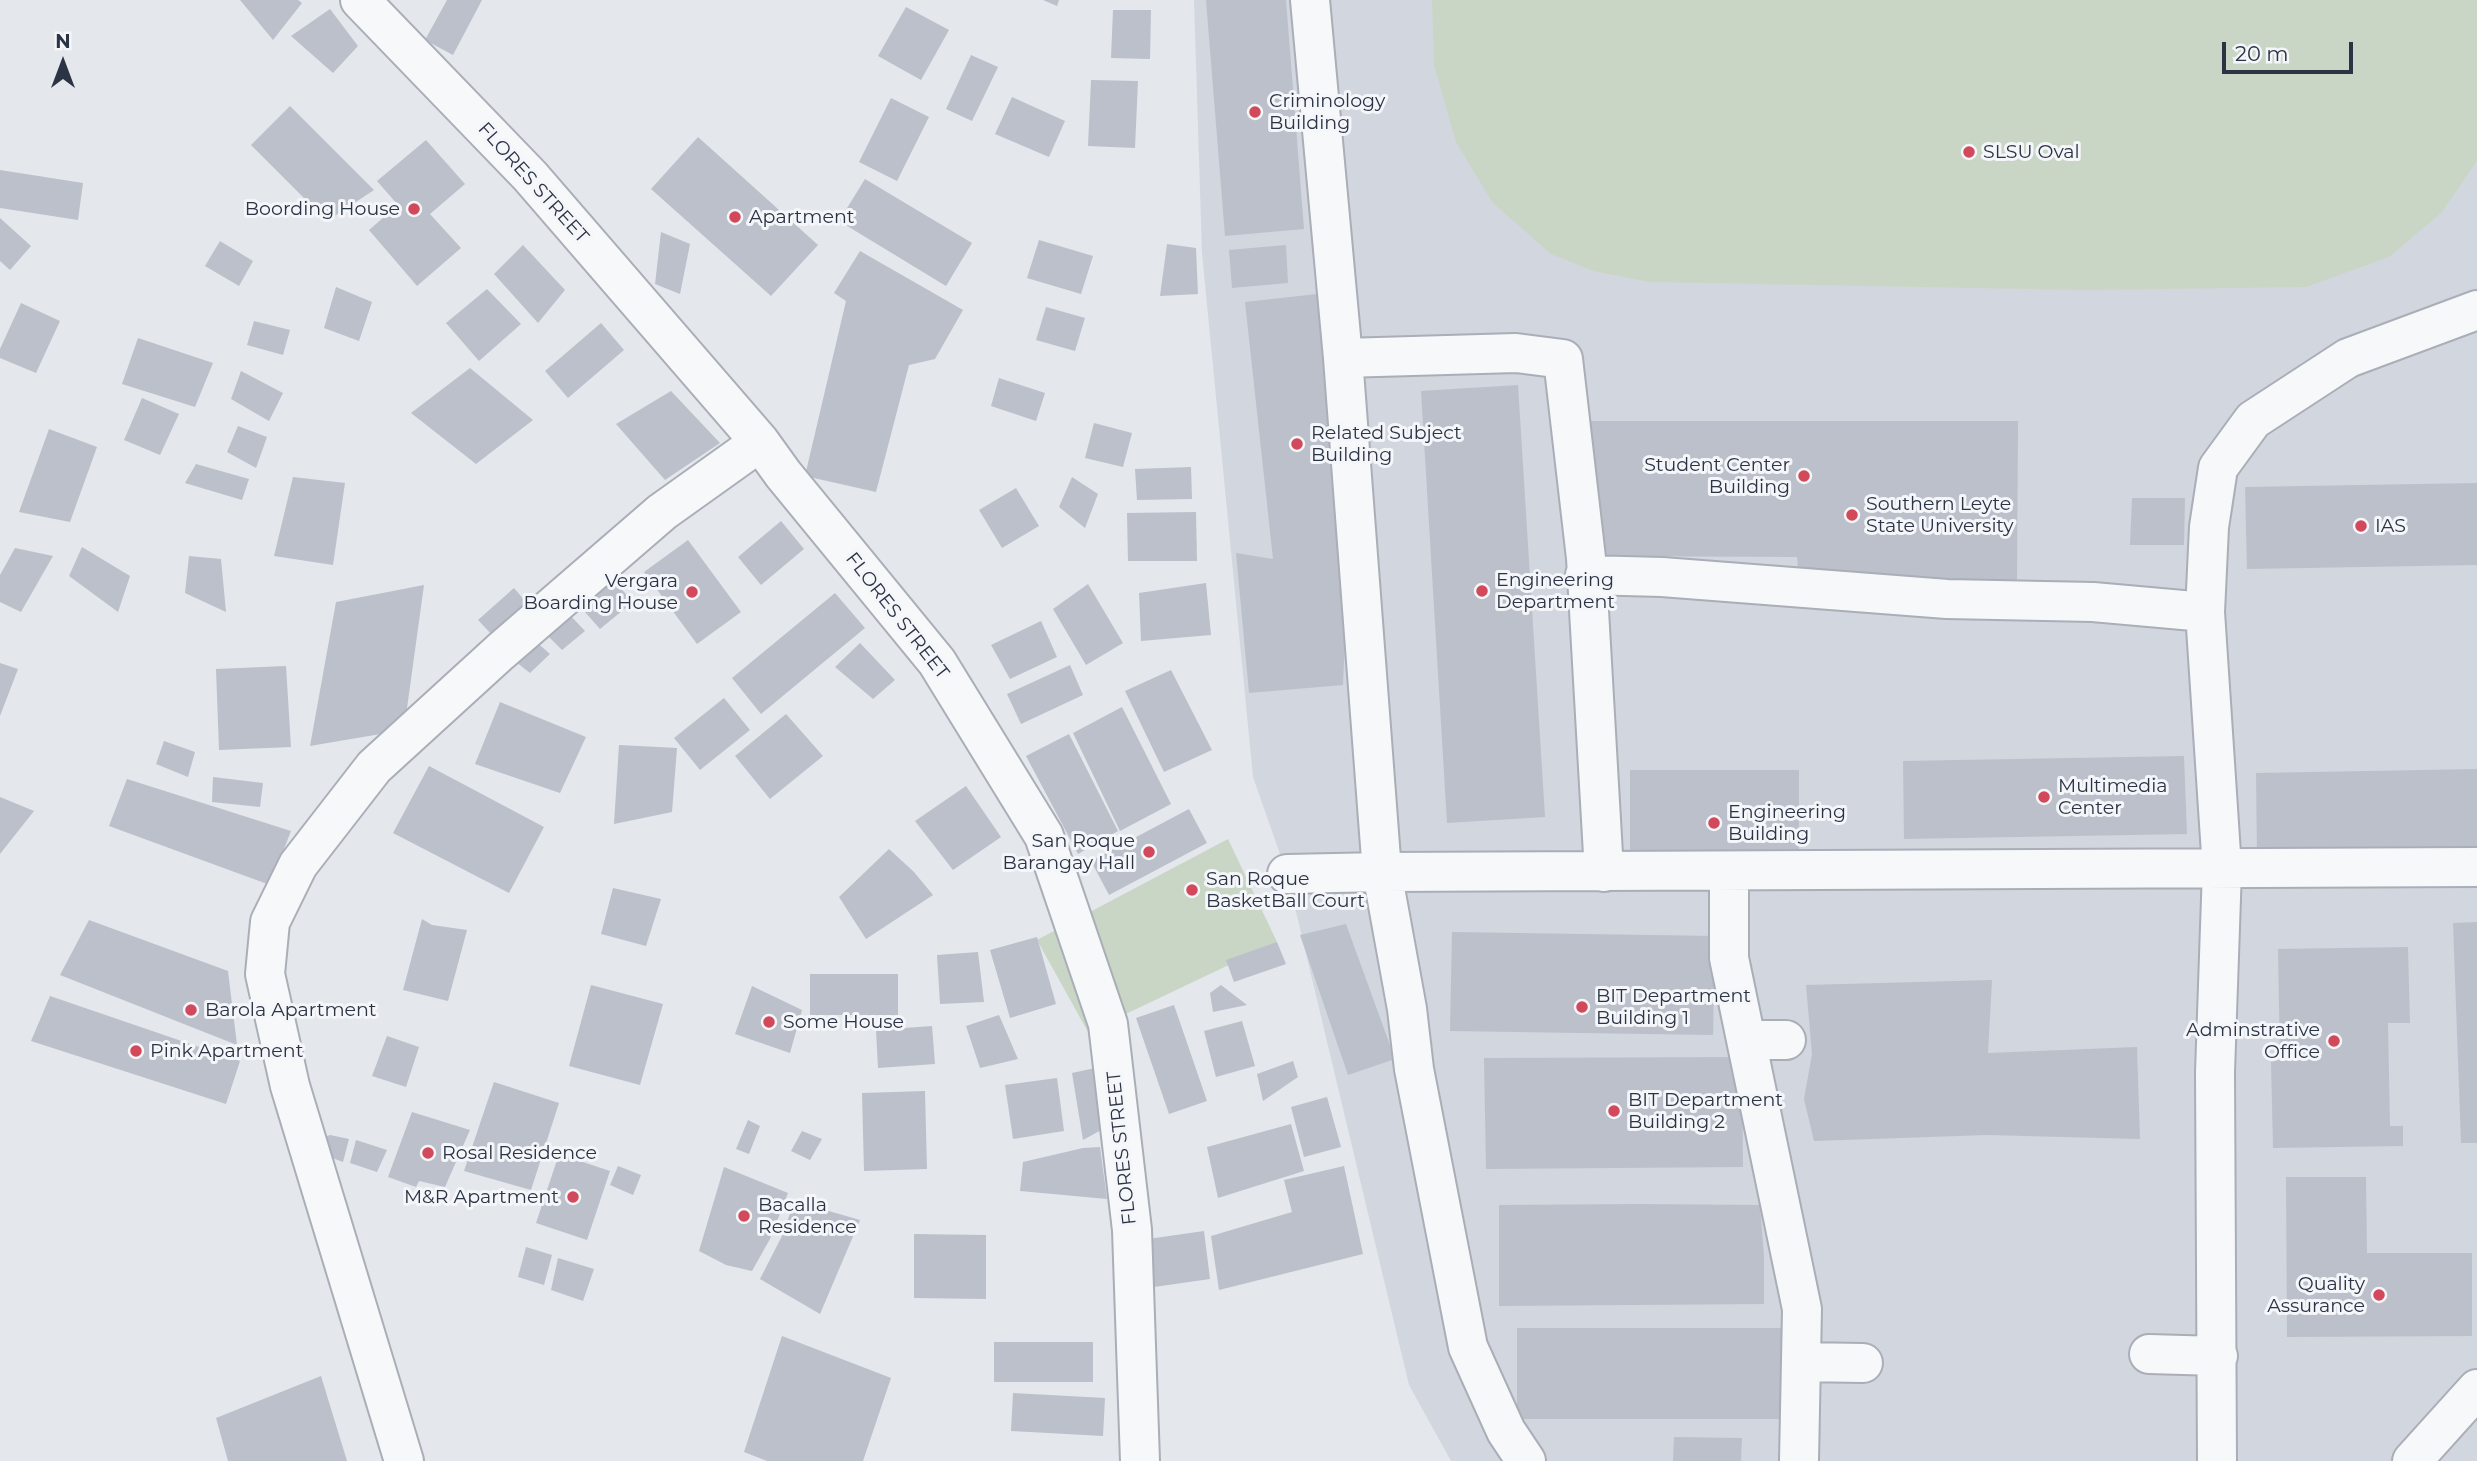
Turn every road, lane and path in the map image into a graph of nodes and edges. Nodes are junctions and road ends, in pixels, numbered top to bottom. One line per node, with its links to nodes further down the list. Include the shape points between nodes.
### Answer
1 (360, 0): 5 (street, FLORES STREET, via 530,176)
2 (1310, 0): 4 (street)
3 (2477, 310): 7 (street, via 2348,358 2253,420 2218,468 2209,527)
4 (1343, 358): 6 (street, via 1516,353 1563,359); 10 (street)
5 (760, 442): 21 (street, via 662,512 374,767 298,865 270,922 265,974 290,1086); 22 (street, FLORES STREET, via 937,662 1044,836 1108,1024 1132,1230)
6 (1586, 575): 7 (street); 11 (street)
7 (2205, 612): 9 (street)
8 (2477, 867): 9 (street)
9 (2222, 869): 12 (street); 17 (street, via 2216,1072)
10 (1382, 872): 11 (street); 13 (street); 23 (street, via 1468,1347 1506,1431)
11 (1604, 872): 12 (street)
12 (1729, 872): 14 (street, via 1729,958)
13 (1287, 874)
14 (1748, 1040): 15 (street); 18 (street, via 1802,1309)
15 (1786, 1040)
16 (2149, 1354): 17 (street)
17 (2218, 1356): 25 (street)
18 (1801, 1362): 19 (street); 24 (street)
19 (1863, 1363)
20 (2477, 1389): 26 (street)
21 (404, 1461)
22 (1140, 1461)
23 (1526, 1461)
24 (1799, 1461)
25 (2217, 1461)
26 (2412, 1461)

